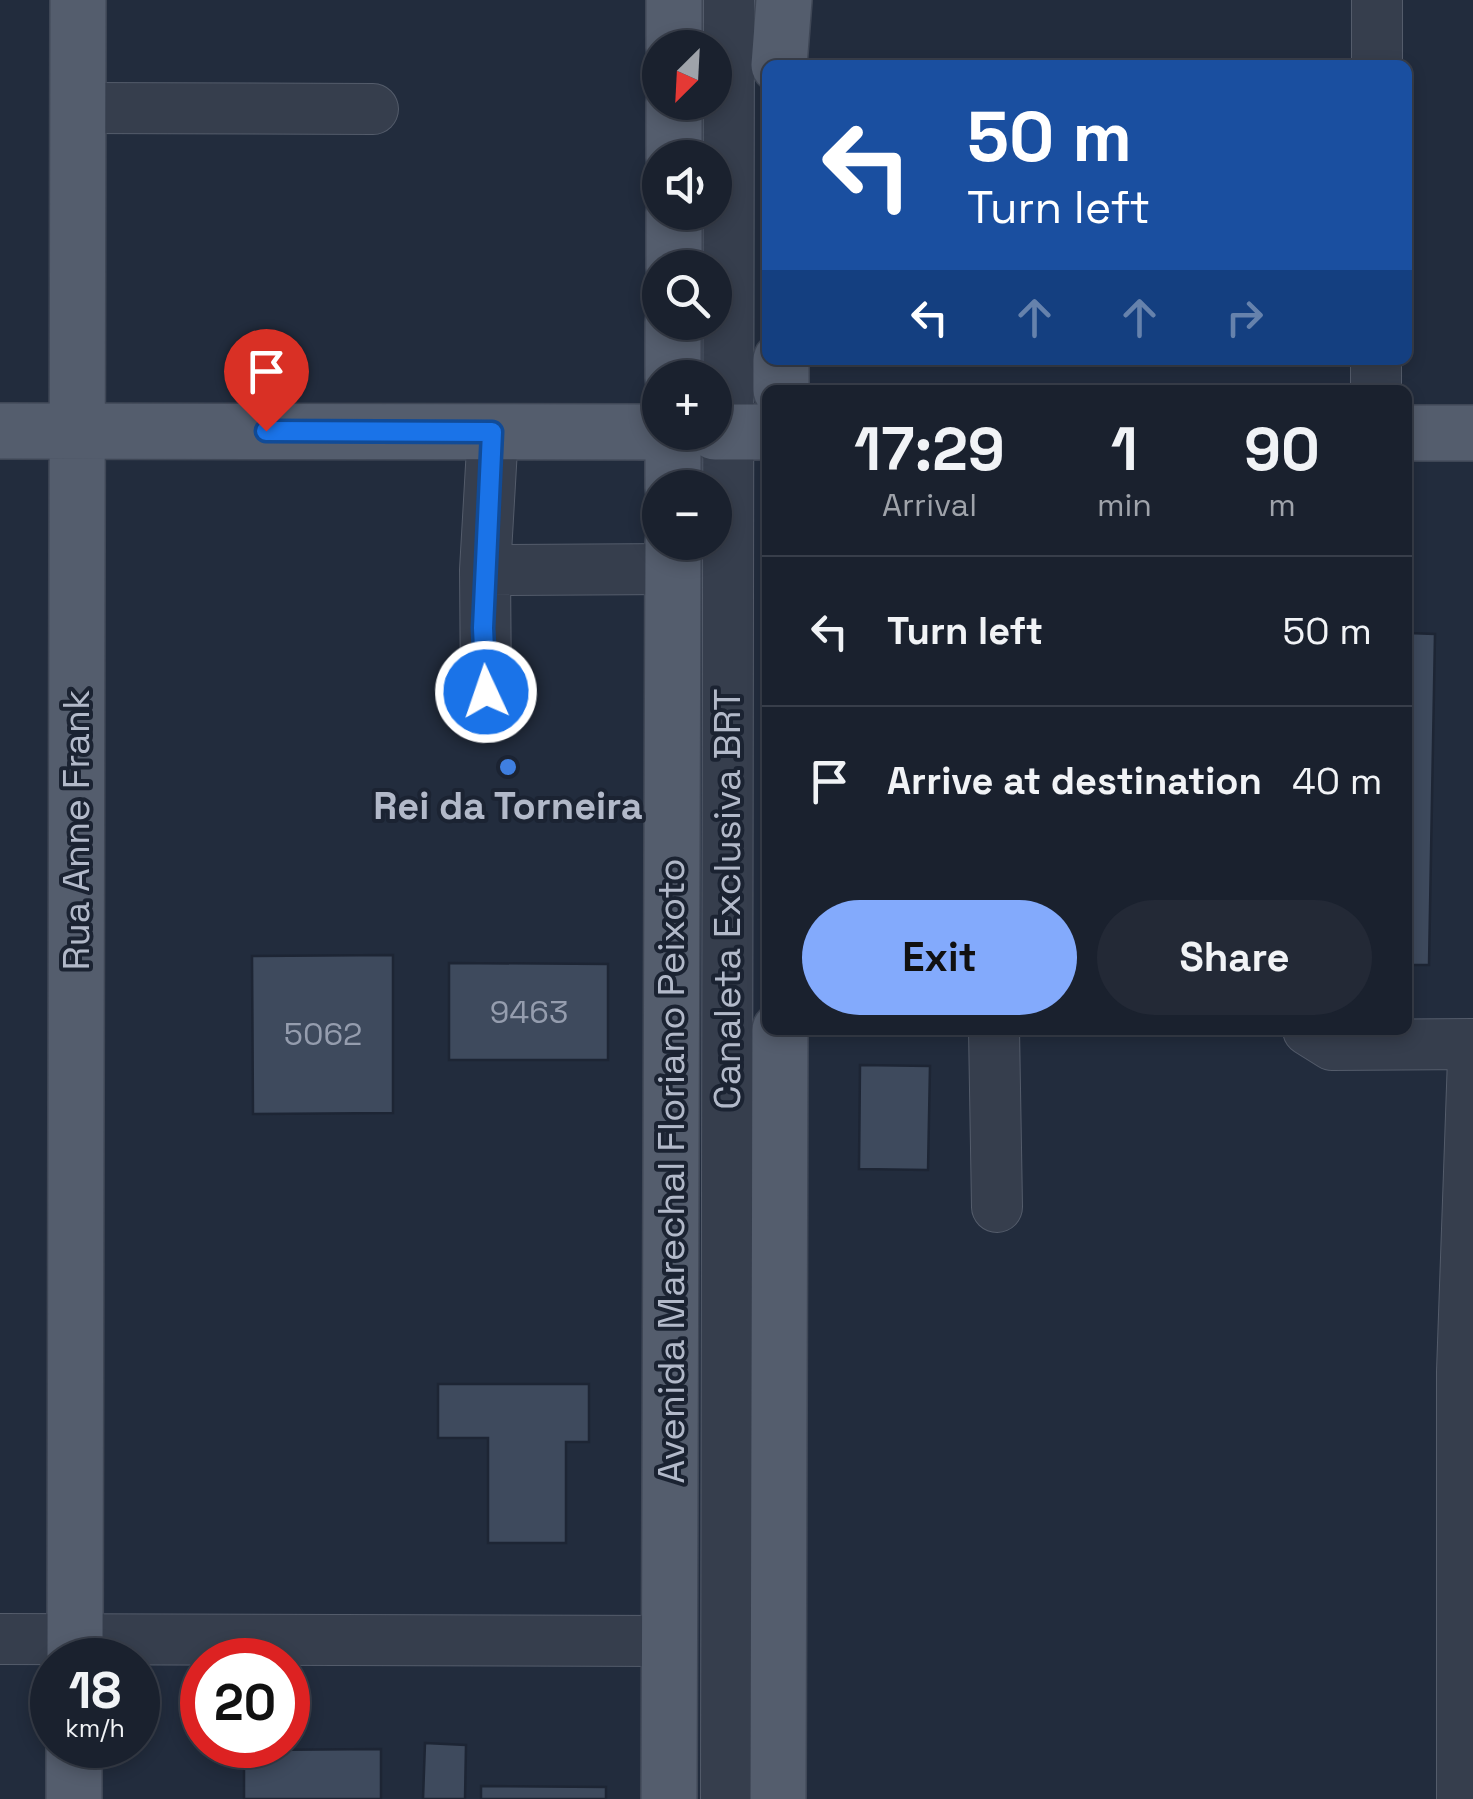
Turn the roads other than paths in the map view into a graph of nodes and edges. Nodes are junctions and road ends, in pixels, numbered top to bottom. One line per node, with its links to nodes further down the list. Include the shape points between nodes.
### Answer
1 (78, 0): 9 (main road, Rua Anne Frank)
2 (674, 0): 6 (main road)
3 (730, 0): 15 (street, Canaleta Exclusiva BRT)
4 (784, 0): 7 (main road)
5 (1377, 0): 8 (street)
6 (674, 30)
7 (779, 60)
8 (1377, 60)
9 (78, 108): 10 (street); 12 (main road, Rua Anne Frank)
10 (373, 109)
11 (0, 431): 12 (main road)
12 (77, 431): 13 (main road); 28 (main road, Rua Anne Frank)
13 (492, 432): 14 (main road); 20 (street)
14 (642, 432)
15 (737, 432): 36 (street, Canaleta Exclusiva BRT)
16 (1412, 433): 17 (main road)
17 (1473, 433)
18 (642, 558): 20 (street)
19 (673, 560): 30 (main road, Avenida Marechal Floriano Peixoto)
20 (484, 570): 21 (street)
21 (486, 692)
22 (780, 1035): 37 (main road)
23 (994, 1035): 27 (street)
24 (1316, 1035): 25 (street, via 1332,1045)
25 (1473, 1044)
26 (1473, 1058): 38 (street, via 1462,1372)
27 (997, 1207)
28 (74, 1638)
29 (0, 1639): 31 (street)
30 (669, 1642): 32 (street); 35 (main road, Avenida Marechal Floriano Peixoto)
31 (30, 1643)
32 (160, 1649)
33 (74, 1768): 34 (main road)
34 (74, 1799)
35 (669, 1799)
36 (726, 1799)
37 (778, 1799)
38 (1462, 1799)

